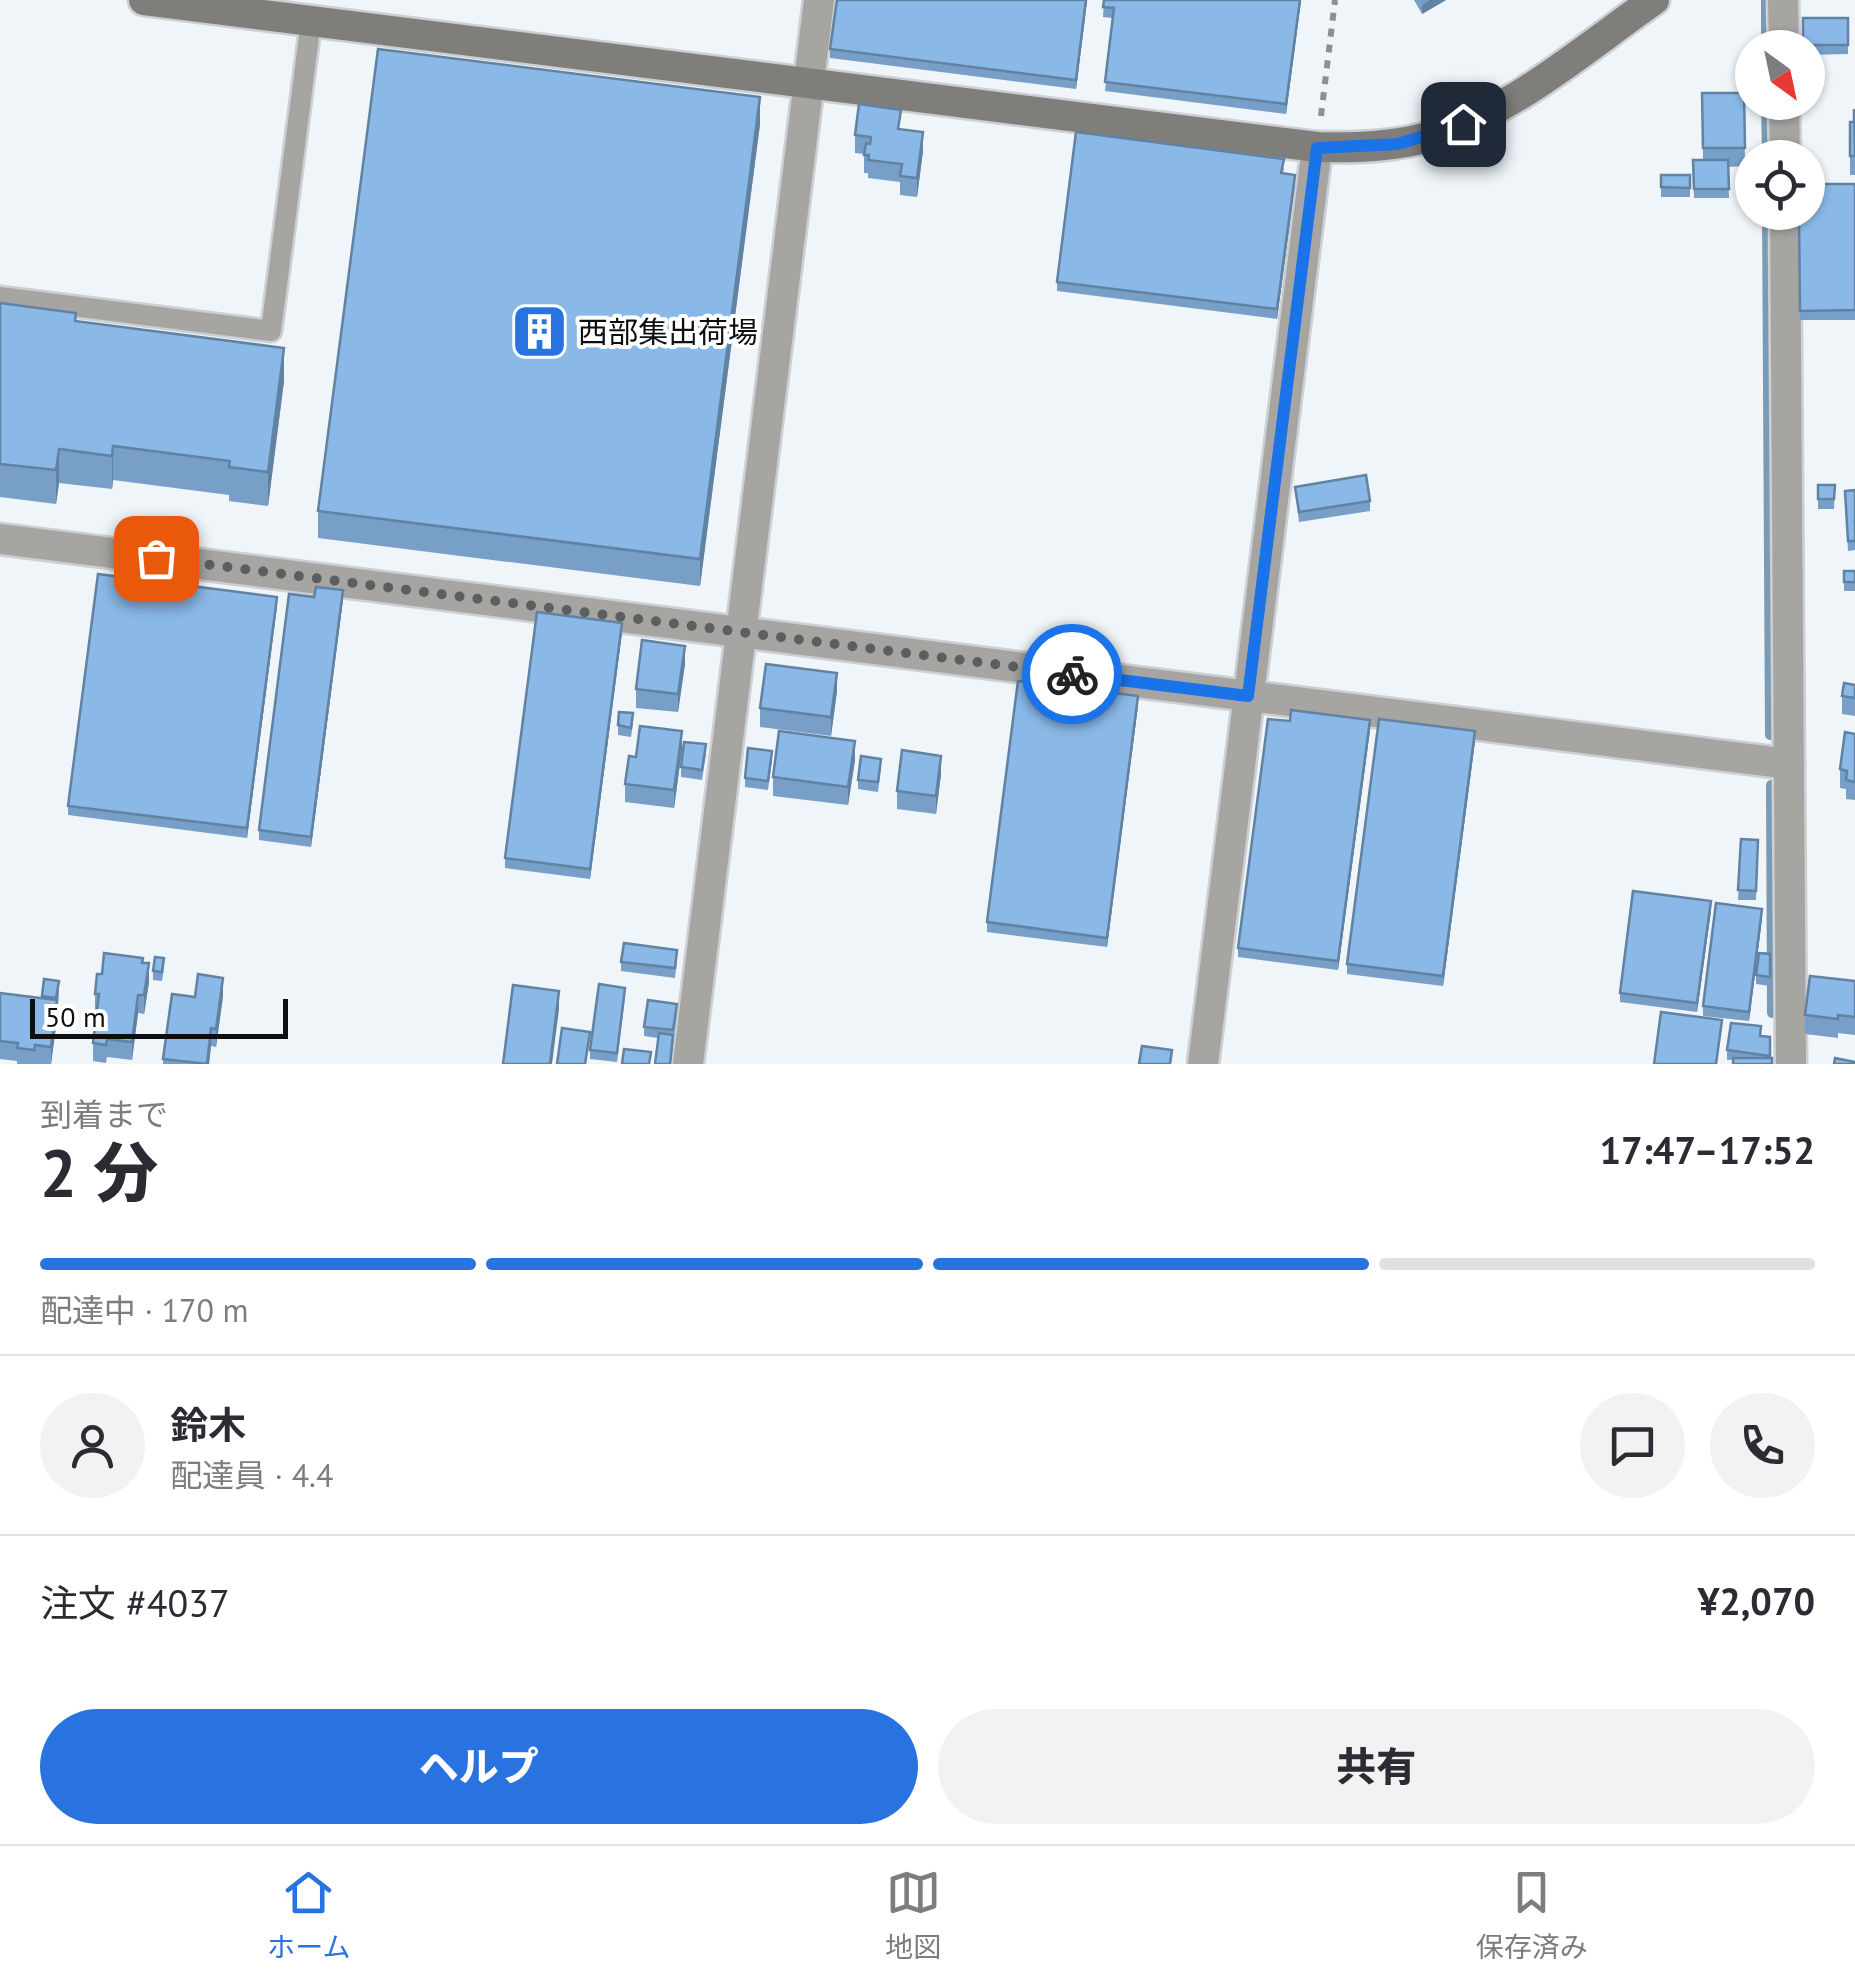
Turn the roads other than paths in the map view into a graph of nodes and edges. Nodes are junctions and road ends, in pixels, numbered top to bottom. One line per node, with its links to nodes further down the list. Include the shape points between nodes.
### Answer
1 (144, 0): 5 (street)
2 (819, 0): 7 (street)
3 (1654, 0): 8 (street, via 1522,92 1463,124 1398,144)
4 (1784, 0): 6 (street)
5 (311, 20): 7 (street); 10 (lane, via 270,331)
6 (1784, 30)
7 (808, 83): 8 (street); 12 (street)
8 (1317, 148): 13 (street)
9 (1785, 230): 14 (street)
10 (0, 297)
11 (0, 539): 12 (street)
12 (741, 632): 13 (street); 15 (street)
13 (1248, 696): 14 (street); 16 (street)
14 (1788, 764): 17 (street)
15 (688, 1064)
16 (1203, 1064)
17 (1791, 1064)

